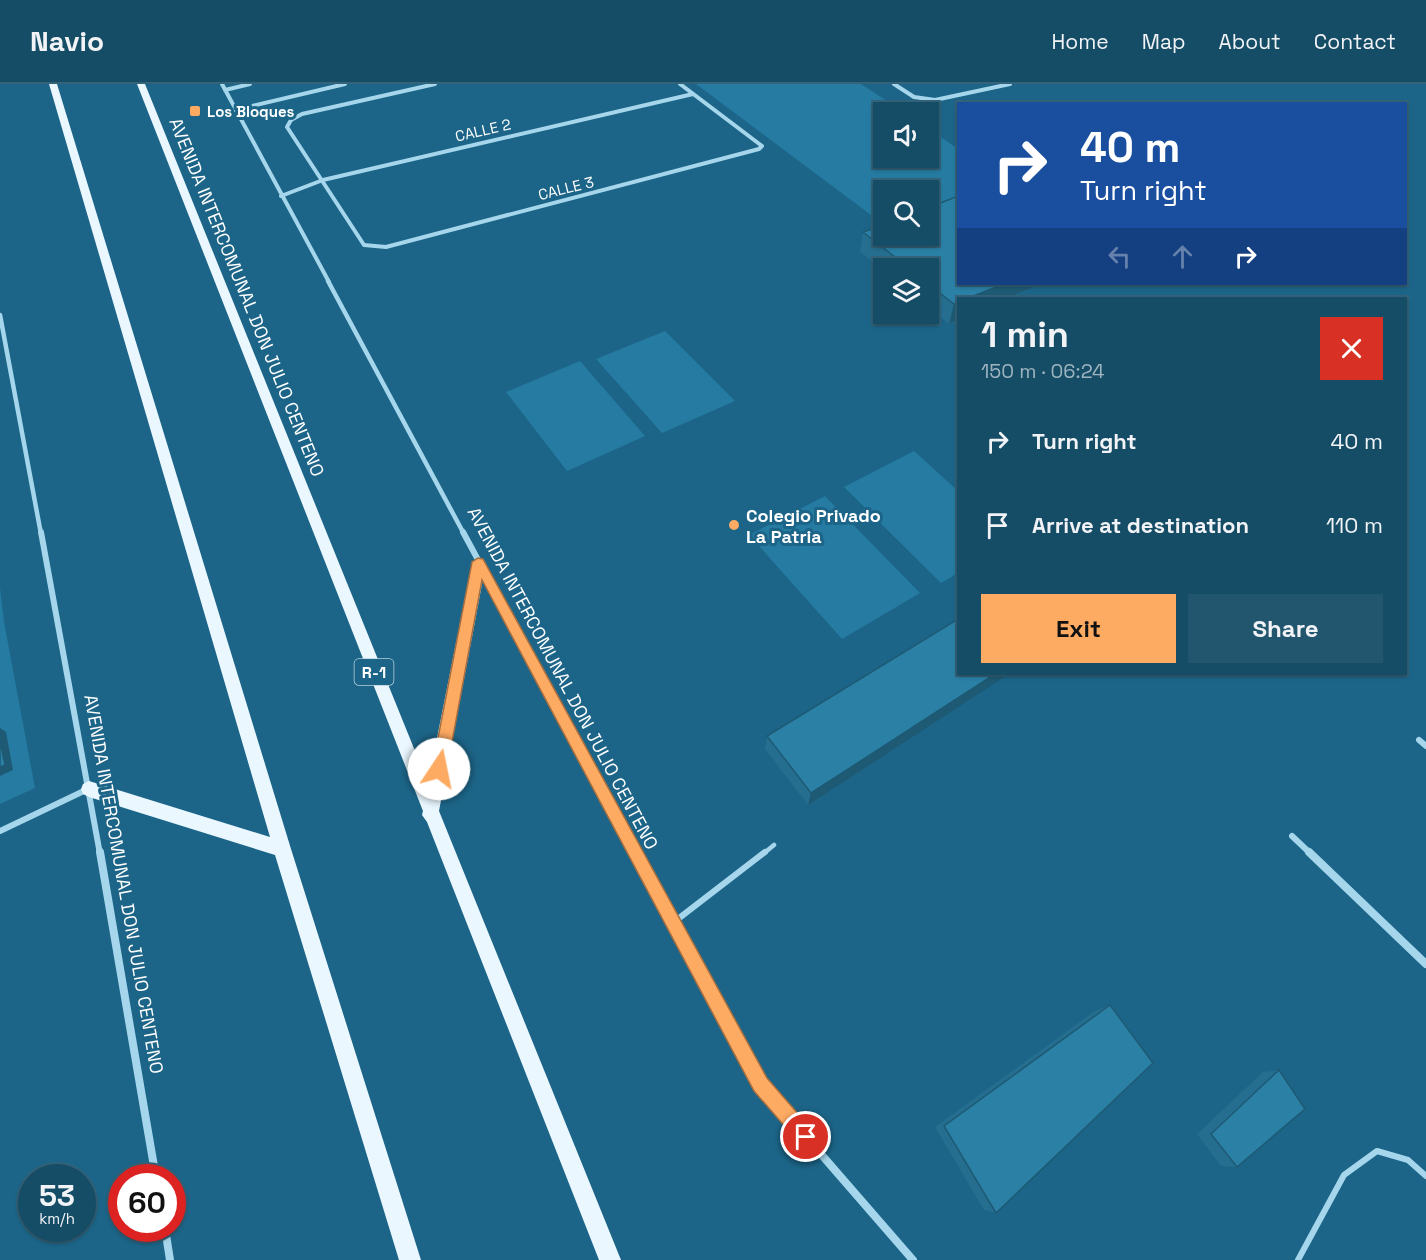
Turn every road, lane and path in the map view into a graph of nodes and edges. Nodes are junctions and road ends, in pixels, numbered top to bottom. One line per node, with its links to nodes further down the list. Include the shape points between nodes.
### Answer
1 (53, 84): 23 (main road)
2 (141, 84): 19 (main road, AVENIDA INTERCOMUNAL DON JULIO CENTENO / R-1)
3 (250, 84): 9 (street)
4 (345, 84): 11 (street)
5 (435, 84): 12 (street, via 302,114 291,120 287,127)
6 (680, 84): 10 (street)
7 (894, 84): 8 (street, via 914,97 935,100)
8 (1010, 84)
9 (223, 87): 11 (street, AVENIDA INTERCOMUNAL DON JULIO CENTENO)
10 (693, 94): 12 (street, CALLE 2); 12 (street, CALLE 3, via 762,146 756,152 386,248 364,245)
11 (235, 111): 13 (street, AVENIDA INTERCOMUNAL DON JULIO CENTENO)
12 (322, 180): 13 (street, CALLE 2)
13 (281, 196): 15 (street, AVENIDA INTERCOMUNAL DON JULIO CENTENO)
14 (0, 315): 18 (street, AVENIDA INTERCOMUNAL DON JULIO CENTENO)
15 (478, 562): 19 (main road); 24 (street, AVENIDA INTERCOMUNAL DON JULIO CENTENO)
16 (1419, 740): 17 (street)
17 (1426, 746)
18 (89, 789): 20 (street); 23 (main road); 26 (street, AVENIDA INTERCOMUNAL DON JULIO CENTENO)
19 (430, 815): 31 (main road, AVENIDA INTERCOMUNAL DON JULIO CENTENO / R-1)
20 (0, 831)
21 (1292, 836): 25 (street)
22 (774, 845): 24 (lane)
23 (282, 849): 30 (main road)
24 (673, 923): 32 (street, AVENIDA INTERCOMUNAL DON JULIO CENTENO, via 760,1085)
25 (1426, 964)
26 (154, 1164)
27 (1426, 1176): 33 (lane, via 1408,1160 1377,1151 1344,1175)
28 (167, 1242): 29 (street)
29 (170, 1260)
30 (410, 1260)
31 (610, 1260)
32 (913, 1260)
33 (1298, 1260)

